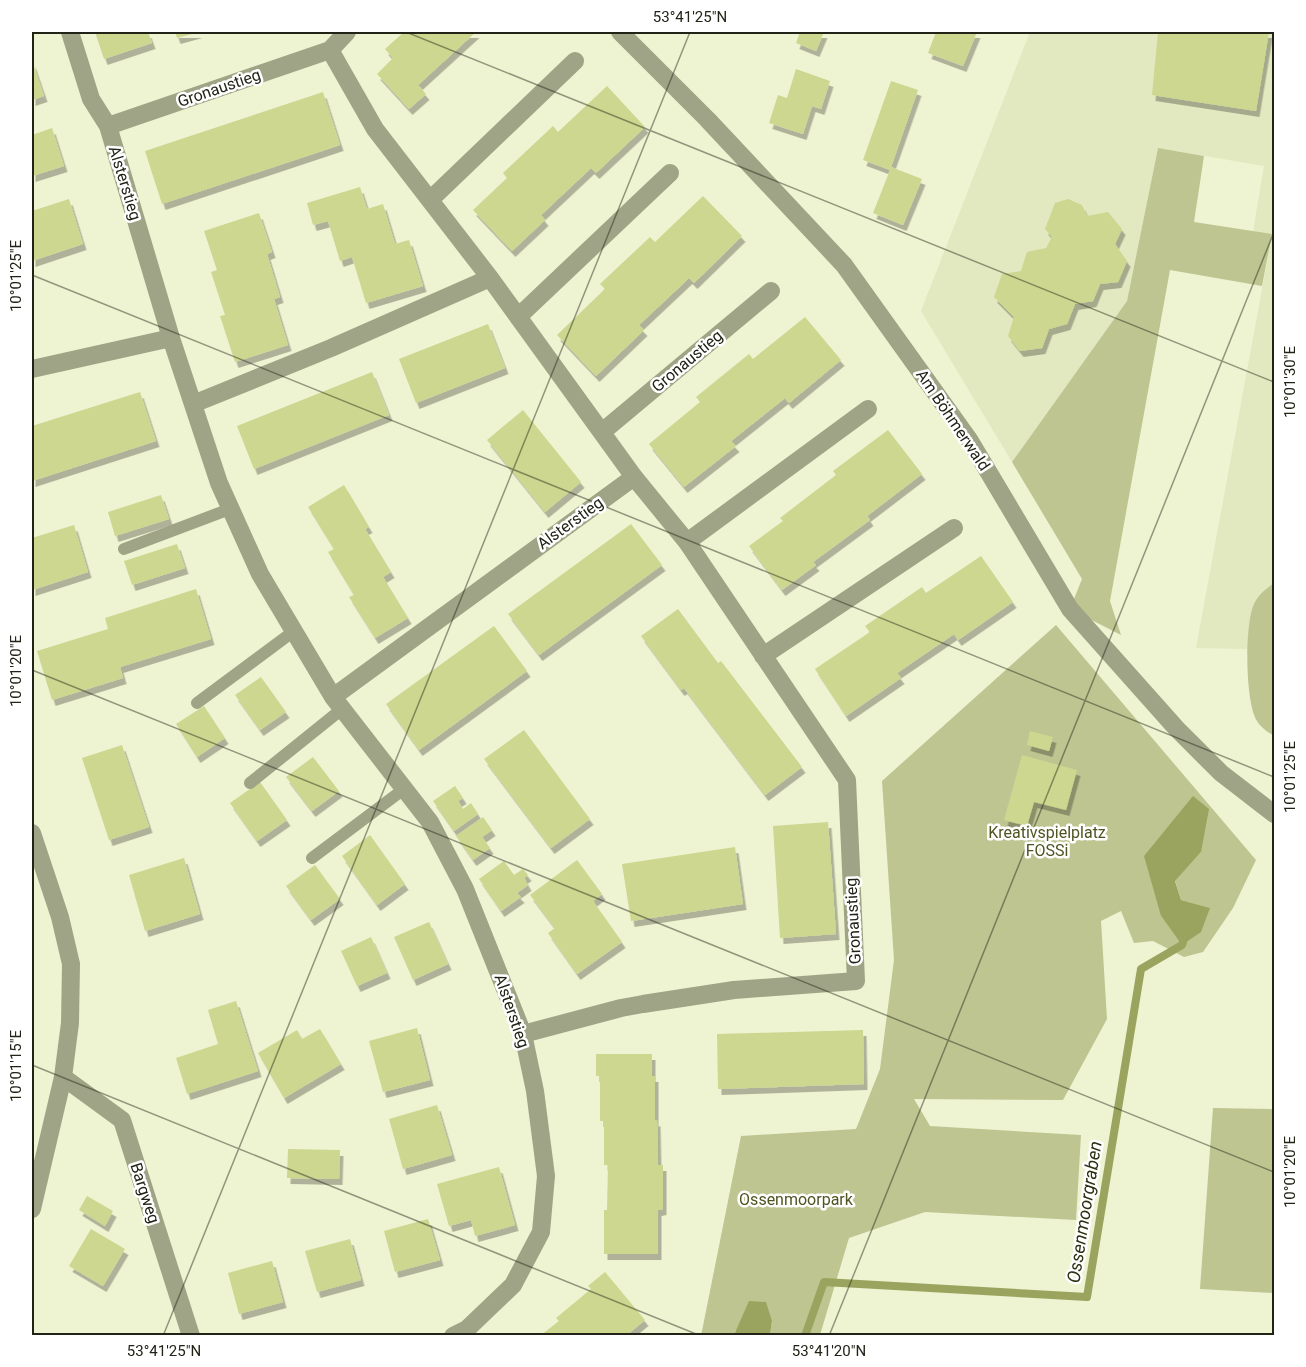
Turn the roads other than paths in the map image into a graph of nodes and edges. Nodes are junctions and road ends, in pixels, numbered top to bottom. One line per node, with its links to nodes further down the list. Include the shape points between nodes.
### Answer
1 (70, 32): 6 (street, Alsterstieg, via 92,99)
2 (347, 32): 4 (street, Gronaustieg)
3 (620, 32): 28 (street, Am Böhmerwald, via 844,265 970,441 1070,609 1221,773)
4 (330, 50): 6 (street, Gronaustieg); 8 (street, Gronaustieg, via 375,129)
5 (575, 61): 8 (street)
6 (108, 126): 12 (street, Alsterstieg)
7 (670, 173): 11 (street)
8 (430, 200): 9 (street, Gronaustieg)
9 (490, 278): 11 (street, Gronaustieg); 14 (street)
10 (771, 291): 16 (street, Gronaustieg)
11 (518, 317): 16 (street, Gronaustieg)
12 (171, 338): 13 (street); 14 (street, Alsterstieg)
13 (32, 369)
14 (193, 404): 18 (street, Alsterstieg)
15 (868, 409): 20 (street)
16 (602, 432): 17 (street, Gronaustieg)
17 (634, 477): 20 (street, Gronaustieg); 25 (street, Alsterstieg)
18 (230, 509): 21 (lane); 22 (street, Alsterstieg)
19 (954, 528): 23 (street)
20 (687, 542): 23 (street, Gronaustieg)
21 (124, 549)
22 (294, 631): 24 (lane); 25 (street, Alsterstieg)
23 (763, 656): 31 (street, Gronaustieg, via 847,780 856,981 734,990 643,1004)
24 (197, 703)
25 (338, 703): 26 (lane); 27 (street, Alsterstieg)
26 (250, 783)
27 (404, 789): 30 (lane); 31 (street, Alsterstieg, via 430,822 465,889)
28 (1275, 814)
29 (32, 832): 32 (street, via 71,964 70,1023)
30 (312, 858)
31 (523, 1034): 35 (street, Alsterstieg, via 546,1176 541,1232 513,1285 467,1329)
32 (63, 1077): 33 (street); 34 (street, Bargweg, via 122,1120)
33 (32, 1209)
34 (191, 1335)
35 (453, 1335)

